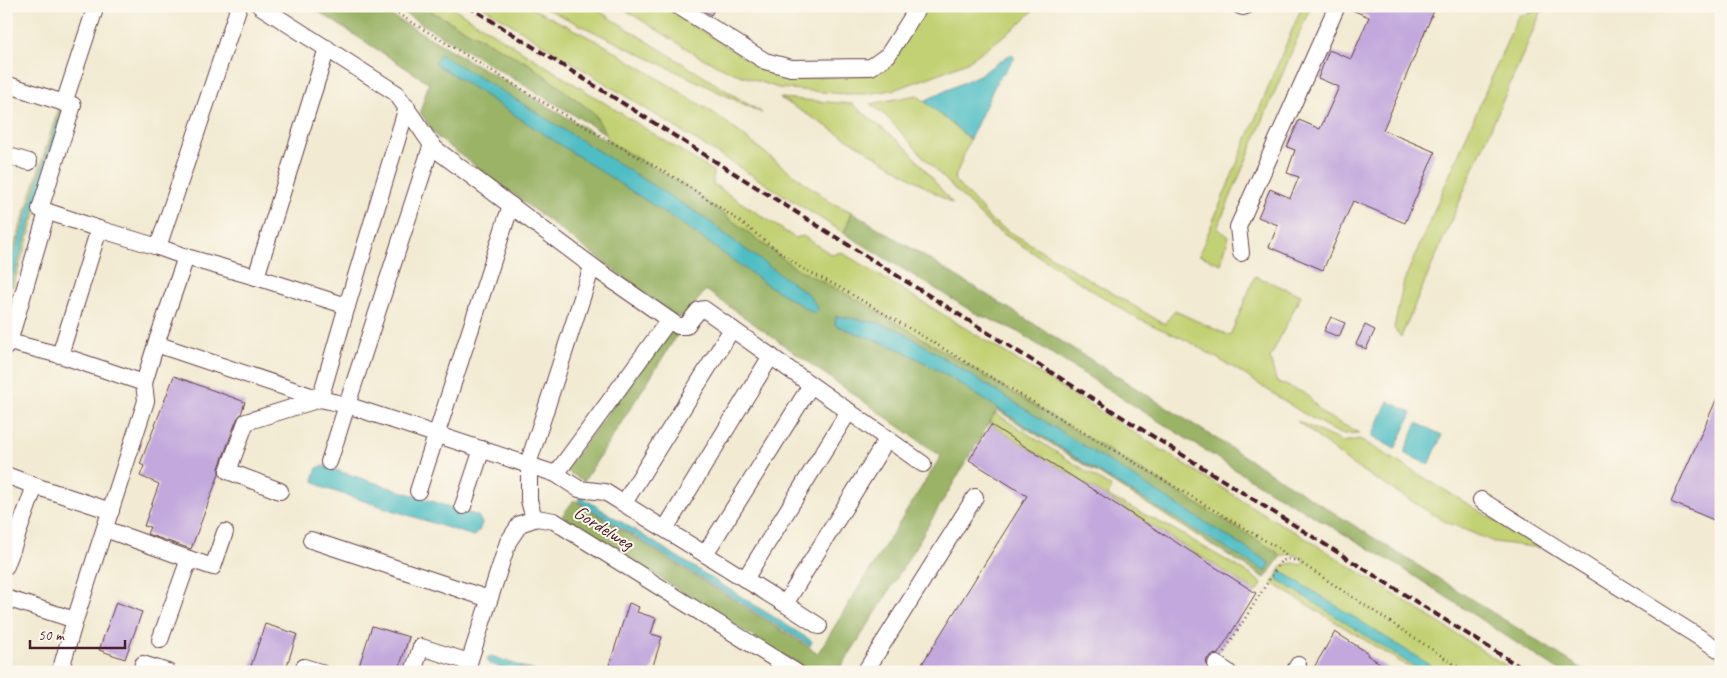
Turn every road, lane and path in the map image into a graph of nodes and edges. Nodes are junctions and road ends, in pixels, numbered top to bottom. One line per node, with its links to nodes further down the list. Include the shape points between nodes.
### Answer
1 (96, 6): 12 (street)
2 (239, 6): 20 (street)
3 (260, 6): 10 (street)
4 (385, 6): 60 (path, via 679,180 800,268 916,332 1273,545)
5 (678, 6): 6 (street, via 765,61 791,68 871,67 888,55)
6 (919, 6)
7 (1240, 6): 8 (street)
8 (1246, 6)
9 (1337, 6): 21 (street, via 1238,227)
10 (326, 48): 13 (street, via 396,93); 24 (street)
11 (6, 84): 12 (street)
12 (64, 103): 18 (street, via 72,105 40,209)
13 (407, 108): 14 (street); 25 (street)
14 (432, 144): 17 (street); 35 (street)
15 (6, 155): 16 (street)
16 (29, 162)
17 (511, 205): 23 (street); 37 (street)
18 (47, 212): 19 (street); 28 (street)
19 (99, 229): 20 (street); 30 (street)
20 (158, 248): 22 (street)
21 (1241, 253)
22 (186, 257): 24 (street); 29 (street)
23 (596, 269): 26 (street); 42 (street, via 590,273)
24 (256, 277): 25 (street)
25 (347, 306): 34 (street)
26 (670, 320): 27 (street, via 678,326 686,326 698,310 704,309); 43 (street)
27 (732, 329): 31 (street); 50 (street)
28 (7, 344): 30 (street)
29 (156, 344): 32 (street); 34 (street)
30 (60, 355): 32 (street)
31 (771, 356): 33 (street); 54 (street)
32 (144, 382): 52 (street, via 146,401)
33 (811, 385): 36 (street); 58 (street)
34 (320, 399): 35 (street); 46 (street, via 246,422 228,471)
35 (347, 405): 37 (street); 40 (street)
36 (849, 412): 38 (street); 62 (street)
37 (436, 434): 39 (street); 47 (street)
38 (887, 438): 41 (street); 65 (street)
39 (482, 449): 42 (street); 51 (street)
40 (329, 462)
41 (923, 464)
42 (529, 465): 43 (street); 53 (street, via 529,500)
43 (556, 474): 50 (street, via 579,490 605,492)
44 (6, 475): 45 (street)
45 (35, 486): 52 (street); 61 (street)
46 (280, 491)
47 (418, 491)
48 (975, 497): 79 (street)
49 (1481, 500): 69 (street)
50 (624, 503): 54 (street)
51 (463, 506)
52 (111, 511): 55 (street)
53 (534, 520): 64 (street, via 520,524 508,542); 78 (street, Gordelweg, via 554,520)
54 (665, 529): 58 (street)
55 (104, 530): 59 (street); 66 (street)
56 (225, 532): 59 (street, via 213,567)
57 (311, 540): 64 (street)
58 (705, 554): 62 (street)
59 (189, 559): 68 (street)
60 (1288, 559): 72 (path, via 1281,561); 80 (path, via 1298,561)
61 (6, 566)
62 (745, 579): 65 (street)
63 (6, 598): 66 (street)
64 (489, 599): 71 (street)
65 (785, 604): 67 (street)
66 (75, 620): 73 (street)
67 (819, 626)
68 (160, 640)
69 (1721, 651)
70 (304, 667): 76 (street)
71 (467, 667): 77 (street, via 421,647)
72 (1222, 668)
73 (60, 672)
74 (141, 672): 75 (street, via 144,664)
75 (168, 672)
76 (320, 672)
77 (413, 672)
78 (796, 672)
79 (864, 672)
80 (1466, 672)

